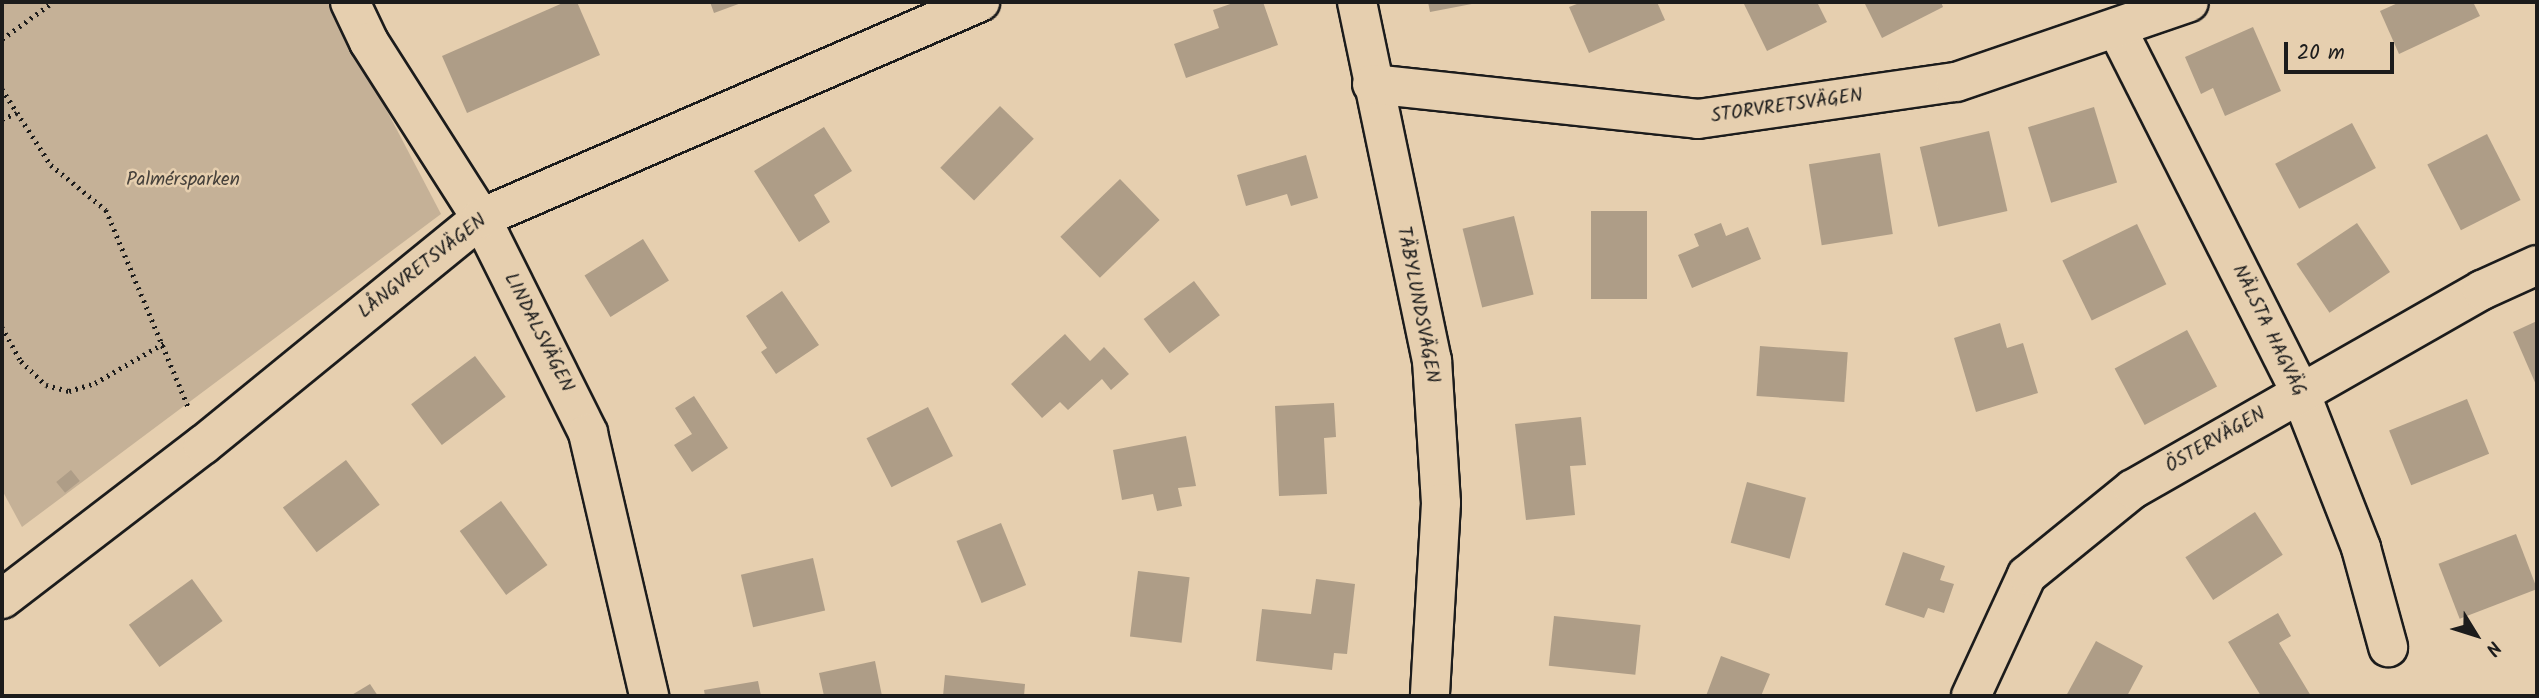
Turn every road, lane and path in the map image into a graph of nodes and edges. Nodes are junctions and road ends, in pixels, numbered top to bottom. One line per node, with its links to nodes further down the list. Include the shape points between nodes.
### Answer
1 (53, 2): 7 (path)
2 (350, 2): 12 (street, LINDALSVÄGEN, via 369,42)
3 (980, 2): 12 (street, LÅNGVRETSVÄGEN)
4 (1357, 2): 8 (street, TÄBYLUNDSVÄGEN)
5 (2189, 2): 6 (street, STORVRETSVÄGEN)
6 (2116, 29): 8 (street, STORVRETSVÄGEN, via 1955,82 1698,119); 16 (street, NÄLSTA HAGVÄG)
7 (2, 38)
8 (1372, 85): 21 (street, TÄBYLUNDSVÄGEN, via 1432,360 1441,503)
9 (2, 89): 10 (path)
10 (18, 113): 11 (path); 15 (path, via 51,165 106,210)
11 (2, 119)
12 (481, 218): 17 (street, LÅNGVRETSVÄGEN); 20 (street, LINDALSVÄGEN, via 588,433)
13 (2537, 265): 16 (street, ÖSTERVÄGEN)
14 (2, 327): 15 (path, via 21,361 46,385 69,391 95,383)
15 (164, 343): 17 (path)
16 (2300, 392): 19 (street, NÄLSTA HAGVÄG, via 2361,548); 22 (street, ÖSTERVÄGEN, via 2133,489 2027,575)
17 (203, 445): 18 (street, LÅNGVRETSVÄGEN)
18 (2, 600)
19 (2388, 647)
20 (649, 696)
21 (1430, 696)
22 (1970, 696)

